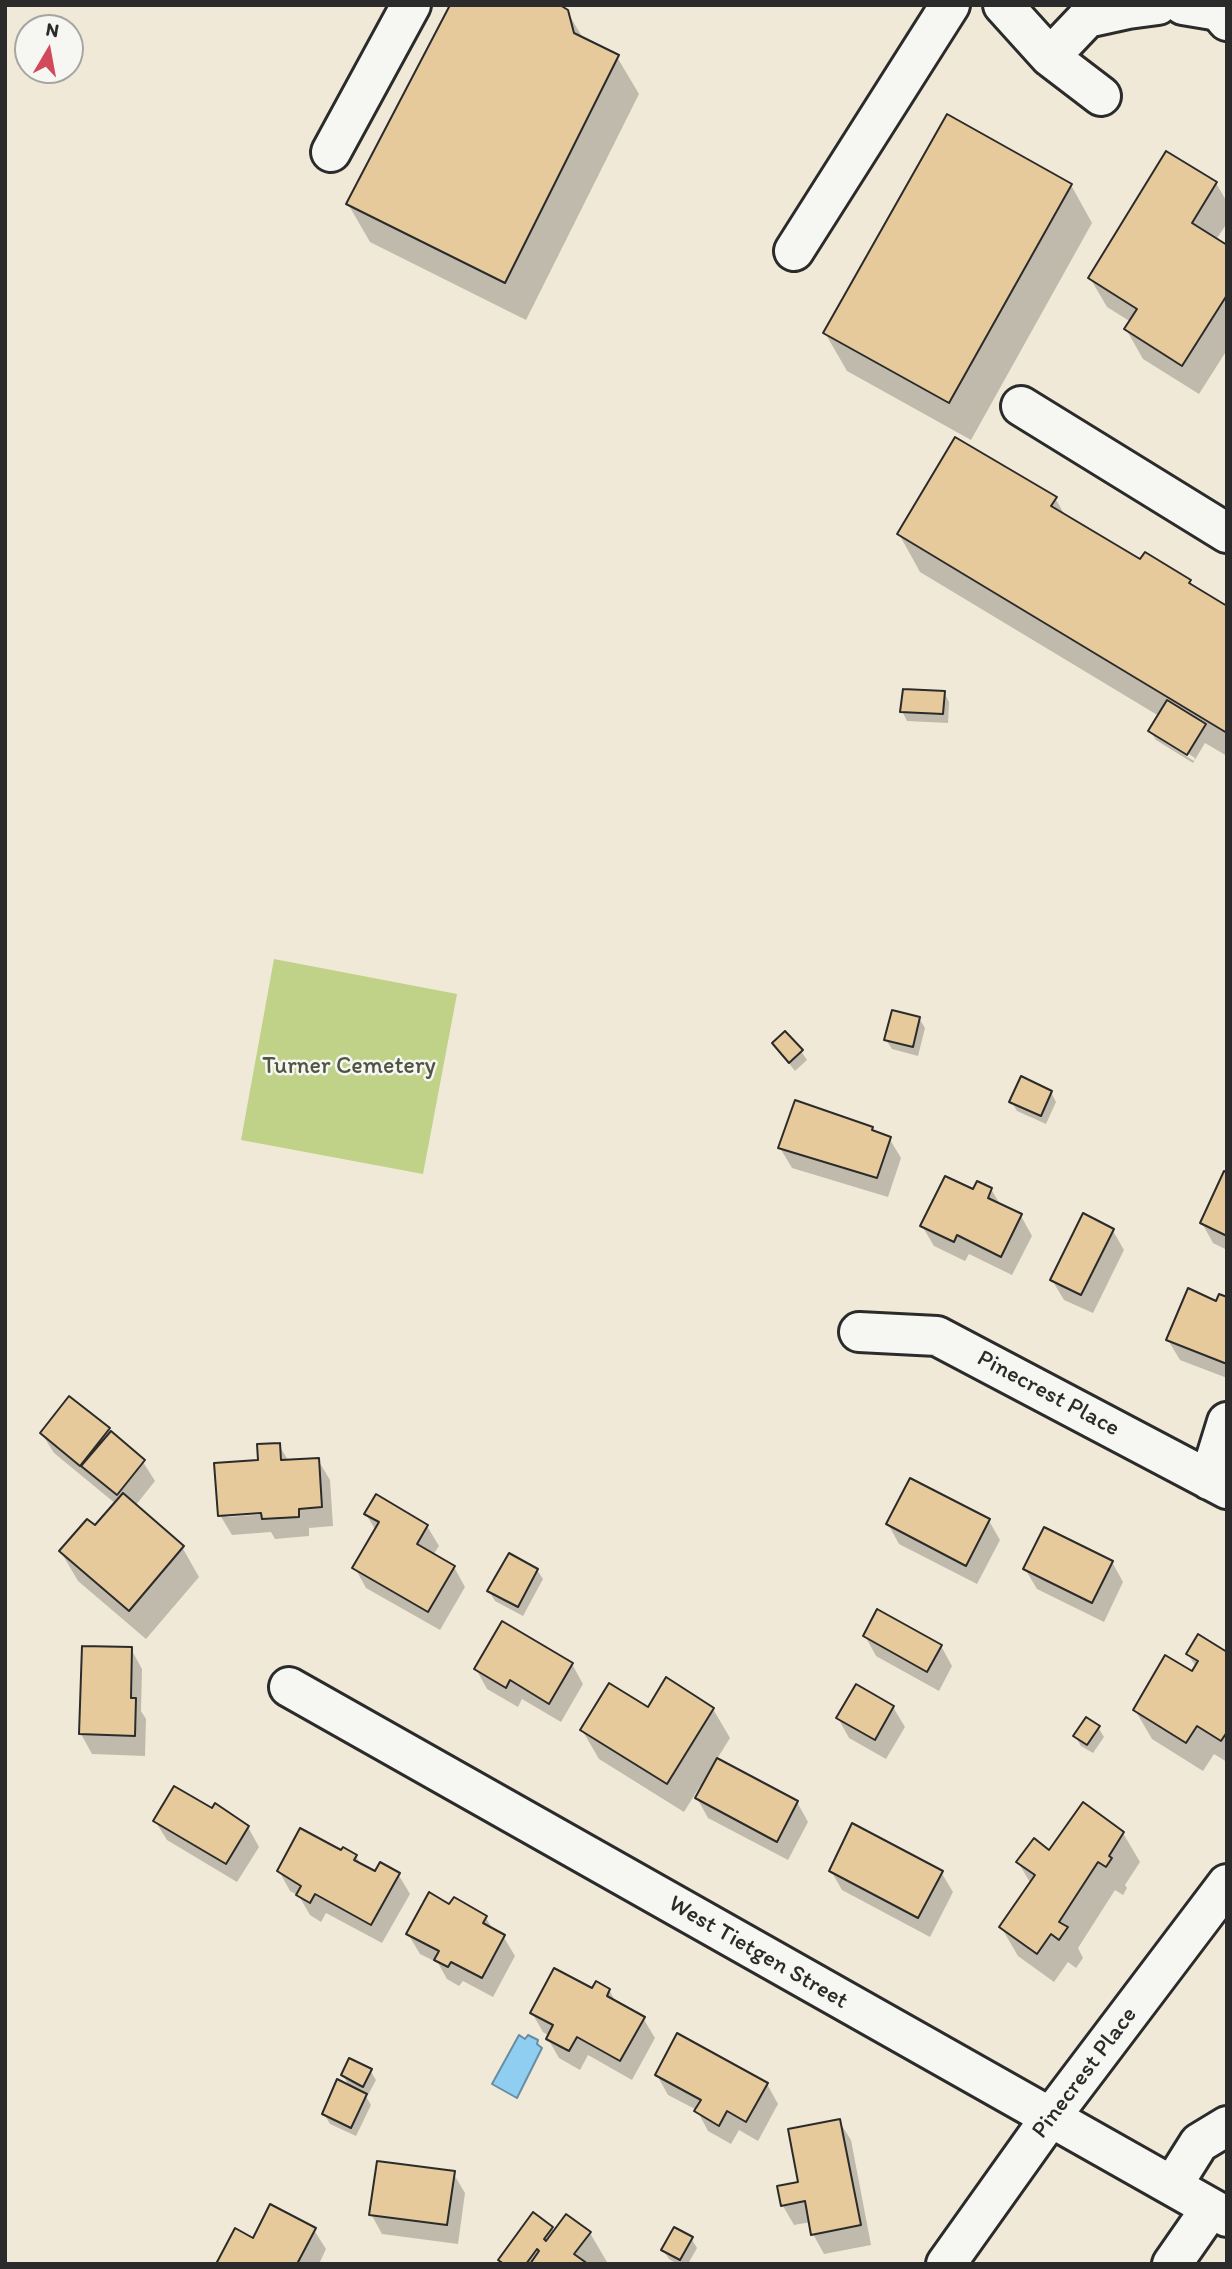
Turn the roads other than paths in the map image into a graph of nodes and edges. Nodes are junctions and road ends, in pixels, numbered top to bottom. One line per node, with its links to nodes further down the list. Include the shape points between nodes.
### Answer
1 (411, 5): 8 (street)
2 (950, 5): 9 (street)
3 (1003, 5): 6 (street)
4 (1158, 5): 5 (street)
5 (1090, 12): 6 (street)
6 (1050, 57): 7 (street)
7 (1101, 96)
8 (331, 152)
9 (794, 251)
10 (1021, 406): 11 (street)
11 (1227, 533)
12 (859, 1332): 14 (street, Pinecrest Place, via 937,1336)
13 (1227, 1422): 14 (street)
14 (1218, 1484)
15 (289, 1687): 17 (street, West Tietgen Street)
16 (1227, 1884): 17 (street, Pinecrest Place)
17 (1050, 2118): 19 (street, West Tietgen Street); 21 (street, Pinecrest Place)
18 (1227, 2126): 19 (street, via 1199,2143)
19 (1171, 2186): 20 (street, West Tietgen Street)
20 (1219, 2213): 22 (street)
21 (946, 2264)
22 (1172, 2264)

